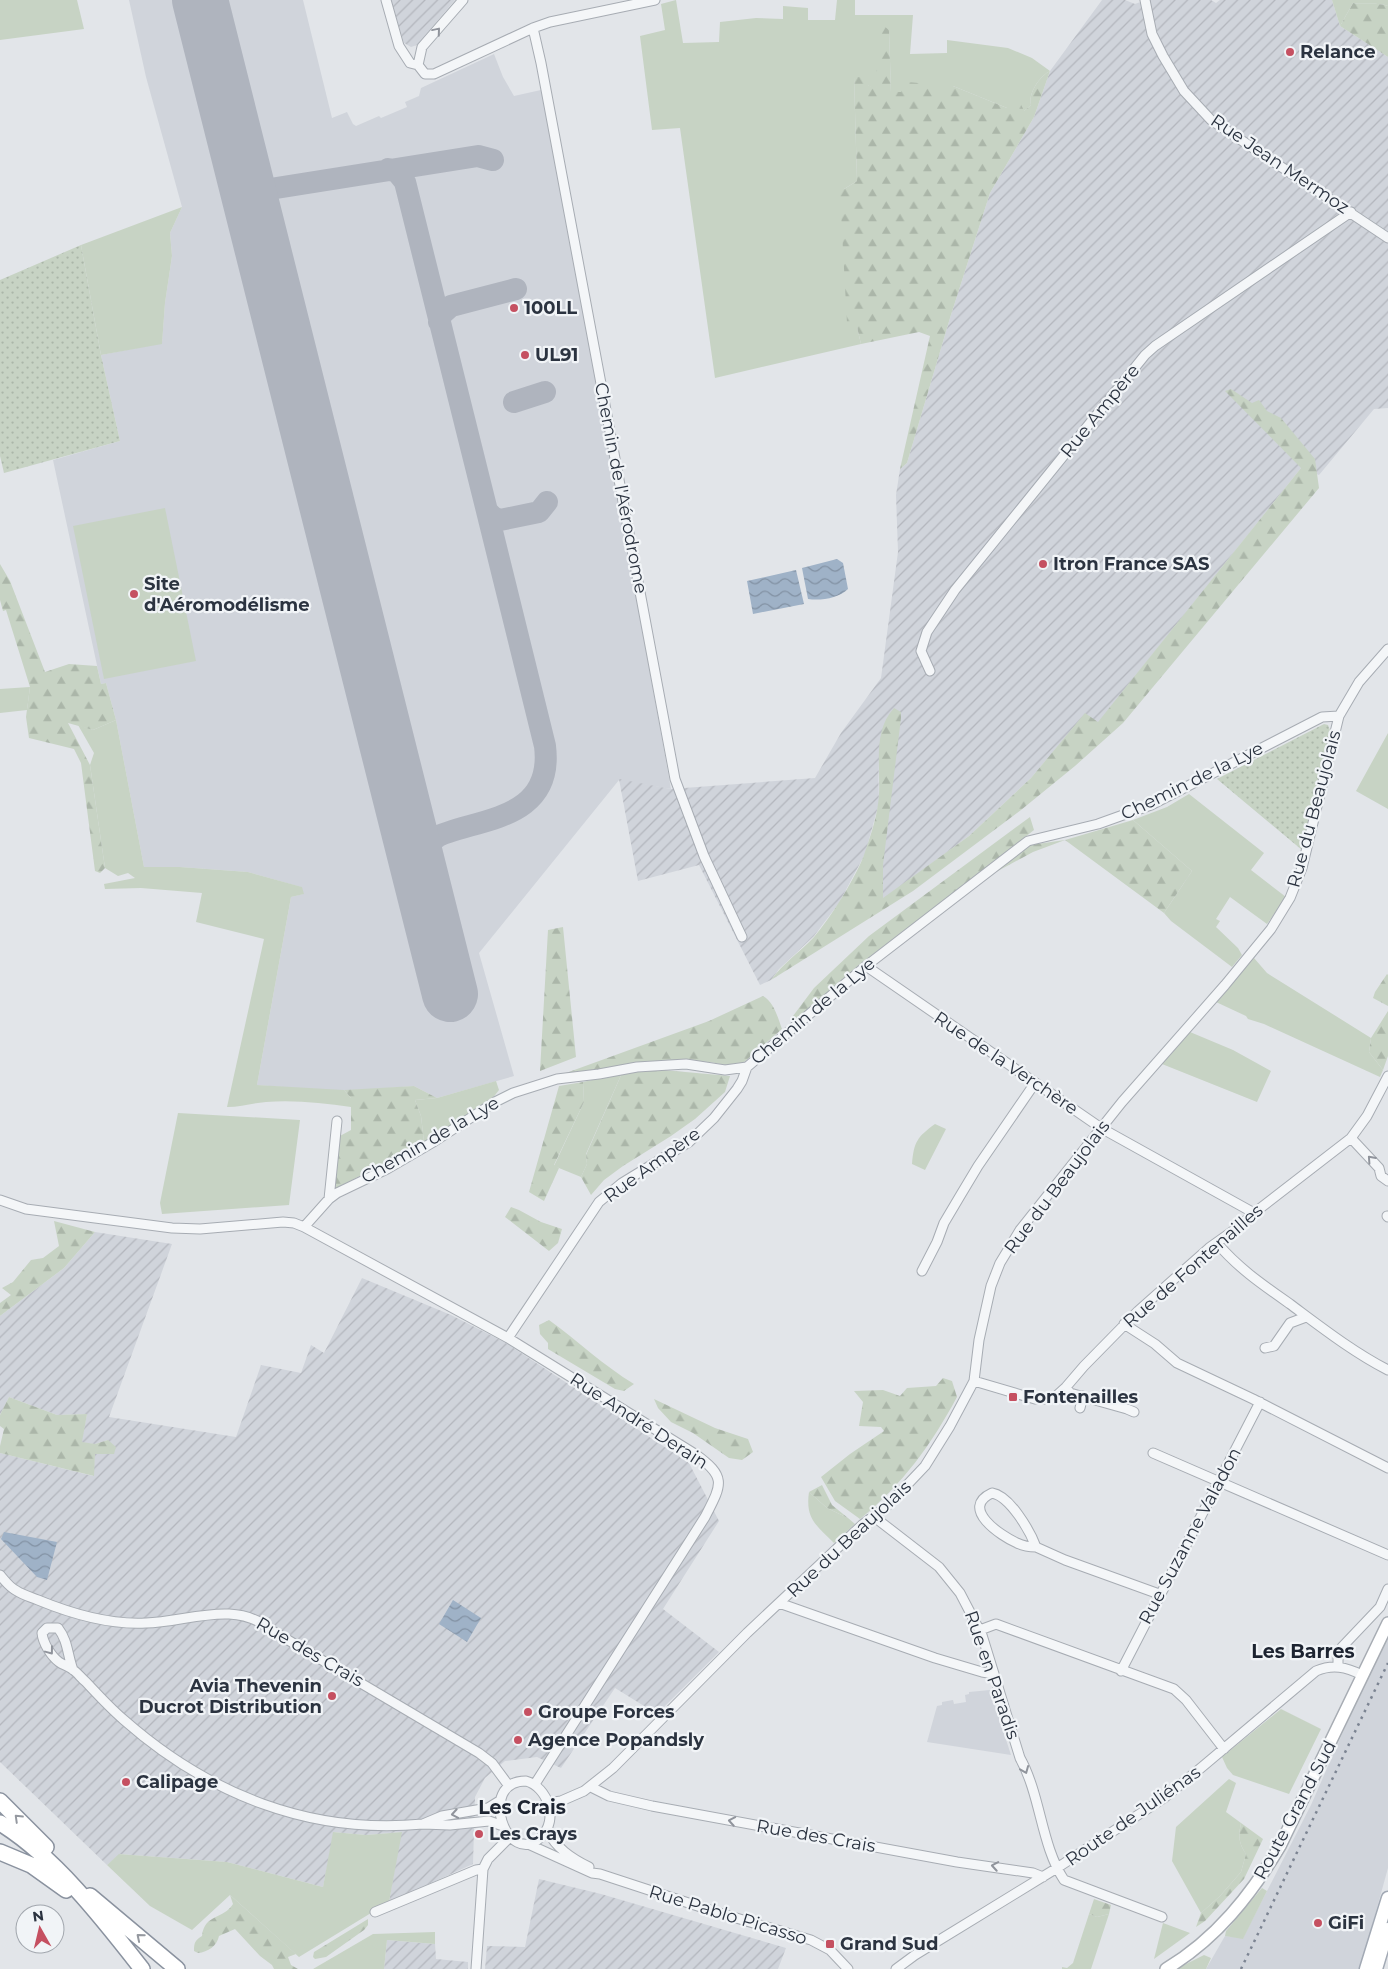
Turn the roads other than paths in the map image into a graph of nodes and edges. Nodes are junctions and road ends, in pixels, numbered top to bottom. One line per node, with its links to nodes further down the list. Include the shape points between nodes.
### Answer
1 (386, 0): 6 (street, via 399,46 410,63)
2 (463, 0): 6 (street, one-way to 2, via 422,48)
3 (655, 0): 5 (street)
4 (1145, 0): 7 (street, Rue Jean Mermoz, via 1152,34 1163,56 1184,91 1212,120)
5 (533, 28): 6 (street, via 434,74 425,74); 12 (street, Chemin de l'Aérodrome, via 675,779 704,856)
6 (418, 65)
7 (1351, 212): 8 (street, Rue Jean Mermoz); 10 (street, Rue Ampère, via 1145,356 955,590 927,632 921,651)
8 (1388, 238)
9 (1388, 649): 11 (street, Rue du Beaujolais, via 1359,682)
10 (930, 671)
11 (1339, 716): 13 (street, Chemin de la Lye, via 1322,717 1151,805 1098,824 1028,841); 18 (street, Rue du Beaujolais, via 1302,868 1290,898 1271,929)
12 (742, 937)
13 (866, 966): 14 (street, Chemin de la Lye); 16 (street, Rue de la Verchère)
14 (747, 1067): 21 (street, Chemin de la Lye, via 725,1070 686,1064 637,1067 557,1079 529,1087 495,1102 388,1169); 29 (street, Rue Ampère, via 737,1089 689,1142 622,1183 599,1202)
15 (1388, 1076): 19 (street, Rue de Fontenailles)
16 (1035, 1083): 18 (street, Rue de la Verchère); 26 (street, via 978,1166 944,1223)
17 (337, 1121): 21 (street)
18 (1102, 1128): 23 (street, Rue de la Verchère); 32 (street, Rue du Beaujolais, via 1026,1222 1000,1264 991,1286 979,1340)
19 (1351, 1138): 20 (street, one-way to 19); 23 (street, Rue de Fontenailles)
20 (1388, 1181)
21 (329, 1199): 24 (street, Chemin de la Lye)
22 (0, 1200): 24 (street, via 26,1209 148,1225 200,1229 283,1222)
23 (1254, 1212): 25 (street, Rue de Fontenailles)
24 (304, 1227): 29 (street, Rue André Derain)
25 (1217, 1243): 27 (street, via 1232,1262); 28 (street, Rue de Fontenailles)
26 (922, 1271)
27 (1306, 1317): 30 (street, via 1290,1323 1274,1346); 31 (street)
28 (1124, 1324): 33 (street, Rue de Fontenailles); 35 (street, via 1178,1363)
29 (508, 1338): 56 (street, Rue André Derain, via 710,1464 718,1479 705,1517)
30 (1266, 1348)
31 (1388, 1370)
32 (974, 1381): 33 (street, Rue de Fontenailles, via 1034,1399 1055,1397); 41 (street, Rue du Beaujolais, via 924,1466 887,1506)
33 (1066, 1387): 34 (street, via 1070,1393)
34 (1083, 1396): 36 (street); 37 (street)
35 (1260, 1402): 39 (street); 40 (street, Rue Suzanne Valadon)
36 (1080, 1408)
37 (1134, 1412)
38 (1153, 1452): 40 (street)
39 (1388, 1468)
40 (1219, 1480): 43 (street); 46 (street, Rue Suzanne Valadon)
41 (873, 1516): 47 (street, Rue du Beaujolais); 49 (street, Rue en Paradis, via 939,1567 960,1593)
42 (1036, 1547): 42 (street, via 1018,1544 987,1522 980,1511 982,1500 992,1493 1005,1499); 46 (street)
43 (1388, 1555)
44 (0, 1576): 57 (street, Rue des Crais, via 16,1591 68,1611 112,1622 147,1623 230,1614 262,1622 479,1753 492,1763)
45 (1388, 1589): 50 (street, via 1380,1606 1342,1647)
46 (1160, 1594): 52 (street, Rue Suzanne Valadon)
47 (779, 1603): 53 (street, via 936,1658); 58 (street, Rue du Beaujolais)
48 (1388, 1622): 54 (main road, Route Grand Sud)
49 (980, 1630): 52 (street, via 996,1624); 53 (street, Rue en Paradis)
50 (1338, 1667): 54 (street); 55 (street, Route de Juliénas, via 1328,1666 1316,1671)
51 (73, 1670): 51 (street, one-way to 51, via 65,1637 58,1628 47,1628 42,1633 42,1641 58,1661); 63 (street, via 124,1720 164,1751 207,1779 240,1795 273,1808 331,1822 377,1826)
52 (1121, 1671): 55 (street, via 1179,1692)
53 (994, 1674): 69 (street, Rue en Paradis, one-way to 69)
54 (1362, 1675): 83 (main road, Route Grand Sud, via 1280,1846 1253,1890 1225,1923)
55 (1224, 1749): 69 (street, Route de Juliénas, via 1164,1798)
56 (535, 1784): 57 (street, via 521,1781); 61 (street)
57 (509, 1786): 59 (street)
58 (591, 1787): 61 (street, Rue du Beaujolais); 72 (street, Rue des Crais, one-way to 58, via 1033,1872 957,1862 652,1806 609,1796)
59 (501, 1800): 63 (street, one-way to 63, via 488,1808 442,1816); 64 (street)
60 (0, 1801): 74 (highway, one-way to 60)
61 (548, 1804): 65 (street, via 550,1818)
62 (0, 1823): 74 (highway, via 23,1838)
63 (423, 1824): 64 (street, via 450,1825 481,1820)
64 (503, 1826): 66 (street)
65 (546, 1830): 67 (street, via 538,1840); 71 (street, Rue Pablo Picasso, via 564,1852)
66 (510, 1837): 67 (street); 70 (street, via 488,1859)
67 (528, 1844): 71 (street, Rue Pablo Picasso, via 579,1868)
68 (0, 1852): 74 (highway, via 18,1858)
69 (1057, 1868): 72 (street, Route de Juliénas); 76 (street, via 1064,1880 1072,1884)
70 (483, 1869): 75 (street); 80 (street)
71 (600, 1874): 81 (street, Rue Pablo Picasso, via 811,1940 830,1950)
72 (1043, 1877): 82 (street, Route de Juliénas)
73 (1388, 1898): 84 (main road)
74 (99, 1910): 78 (highway); 79 (highway, one-way to 74)
75 (374, 1912)
76 (1162, 1917)
77 (1388, 1929): 85 (main road)
78 (142, 1969)
79 (177, 1969)
80 (476, 1969)
81 (848, 1969)
82 (896, 1969)
83 (1166, 1969)
84 (1366, 1969)
85 (1376, 1969)

